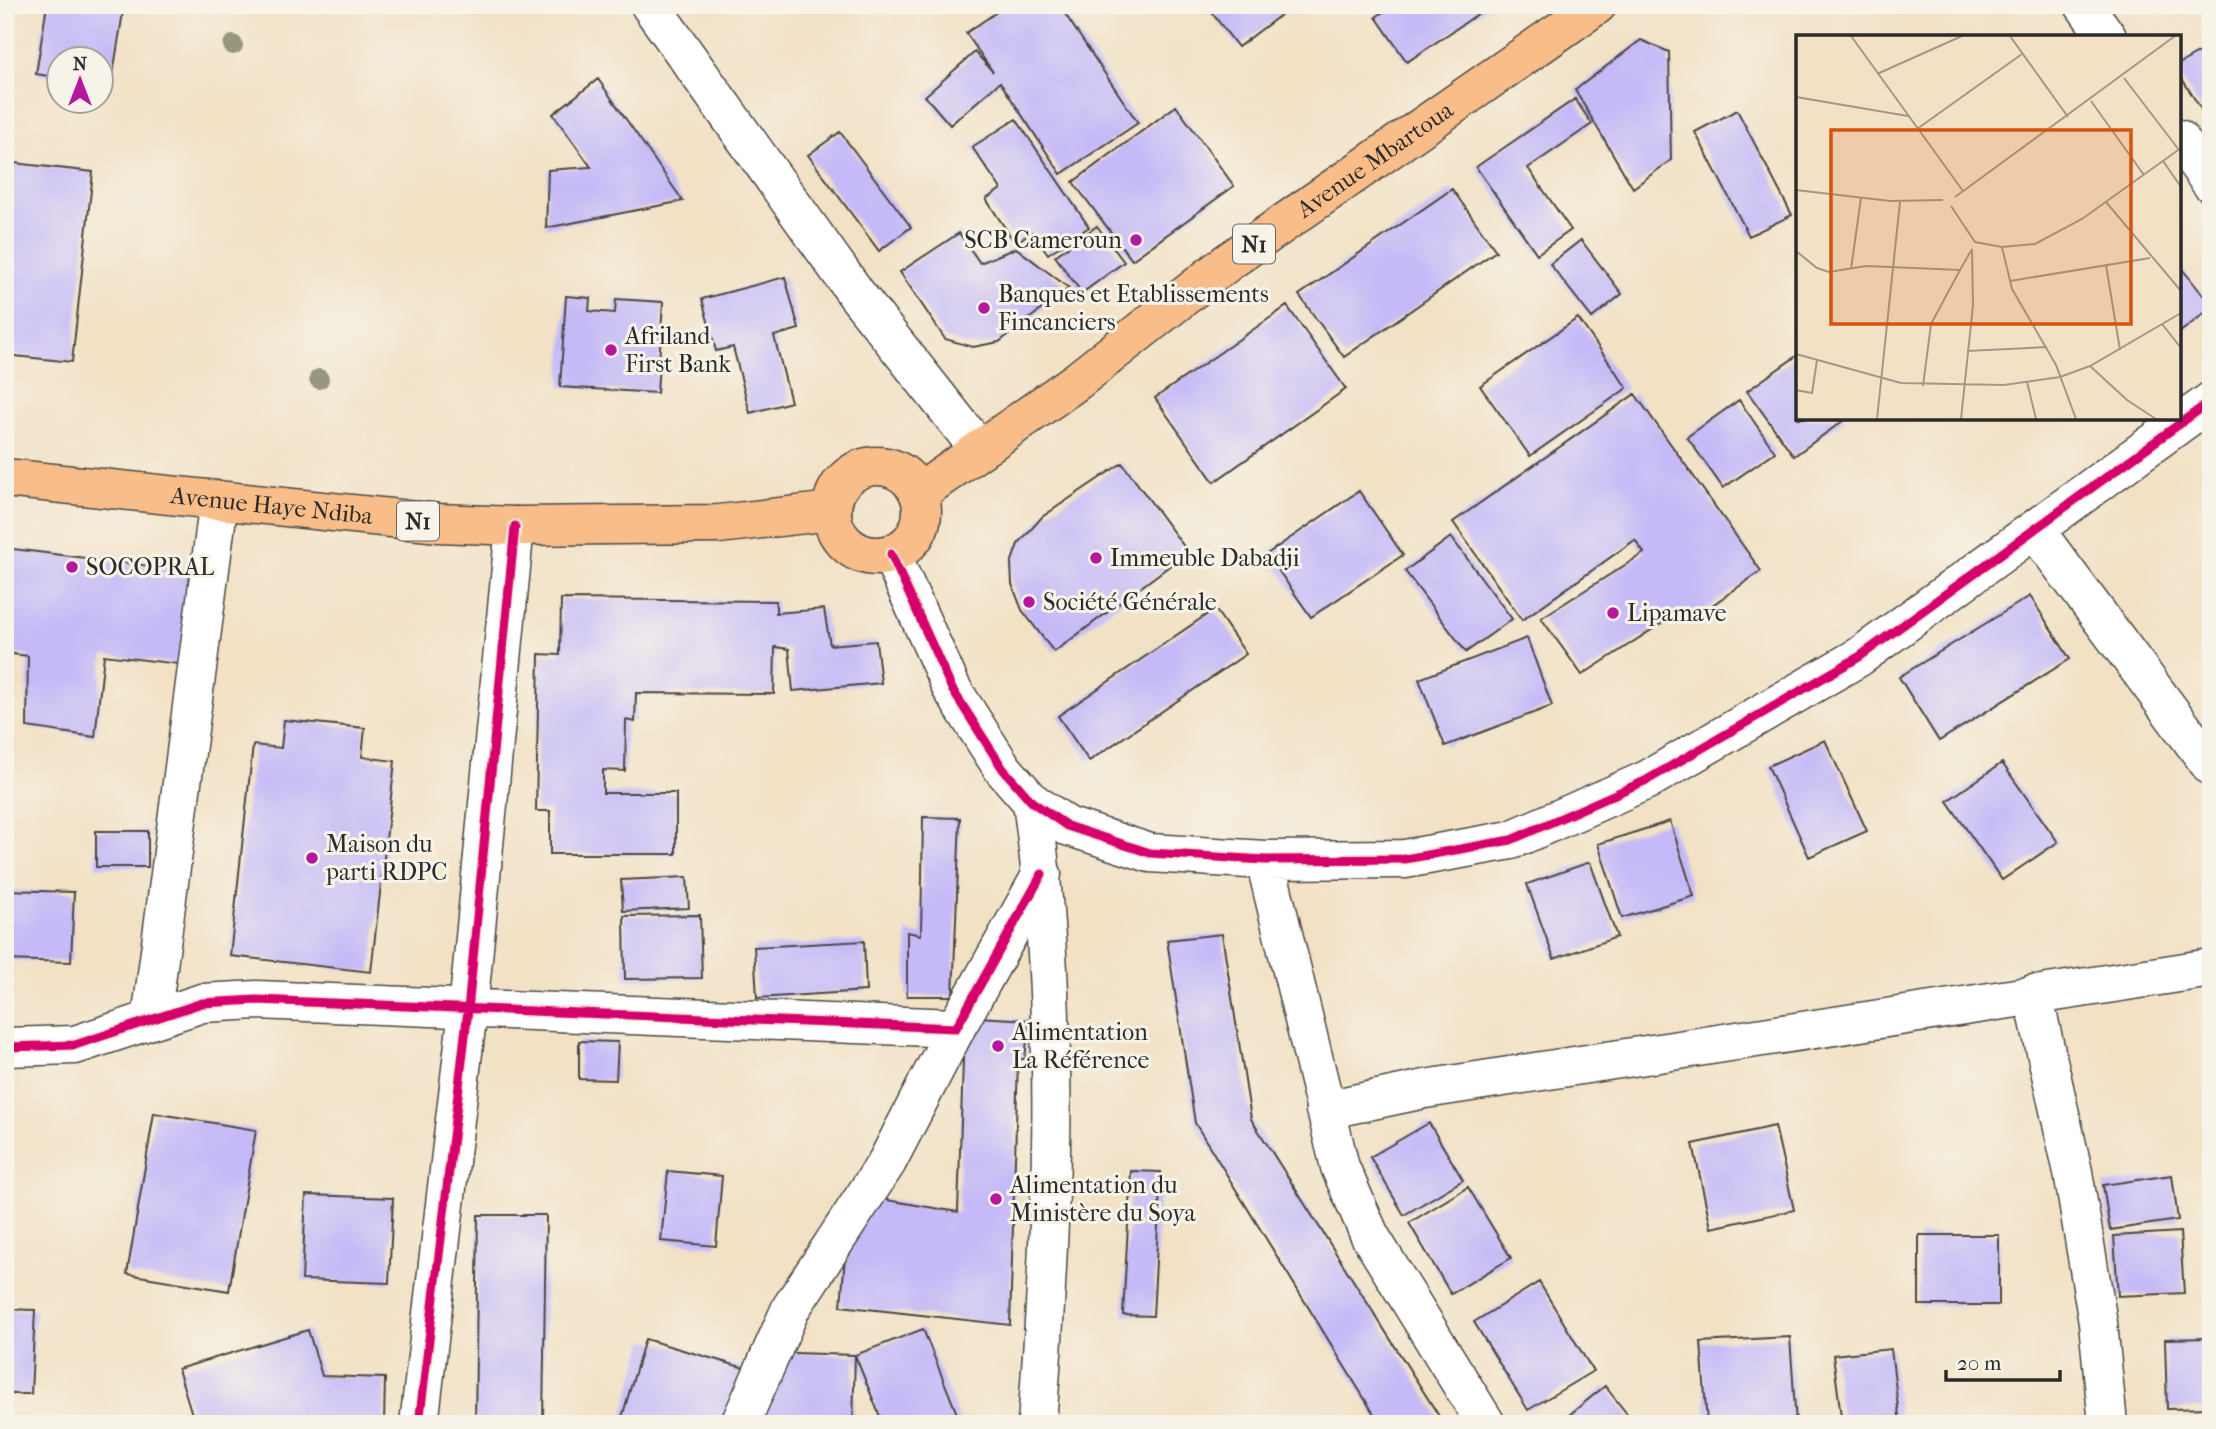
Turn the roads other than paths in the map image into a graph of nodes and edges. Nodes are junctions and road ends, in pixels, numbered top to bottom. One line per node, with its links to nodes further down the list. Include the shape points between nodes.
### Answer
1 (650, 5): 8 (street, via 857,295)
2 (1597, 5): 8 (highway, Avenue Mbartoua / N1, via 1228,262 1077,381)
3 (2084, 5): 4 (street)
4 (2106, 35)
5 (2181, 142): 6 (street)
6 (2211, 183)
7 (2211, 401): 14 (street)
8 (979, 449): 10 (highway, Avenue Mbartoua / N1)
9 (5, 478): 11 (highway, Avenue Haye Ndiba / N1)
10 (919, 493): 12 (highway, via 895,470 878,466 860,469 835,494); 15 (highway, via 923,507 918,530)
11 (219, 500): 13 (highway, Avenue Haye Ndiba / N1, via 439,523); 23 (street)
12 (832, 512): 13 (highway, Avenue Haye Ndiba / N1, via 719,524); 15 (highway, via 835,528 851,547 874,556)
13 (515, 526): 22 (street)
14 (2035, 530): 16 (street); 18 (street, via 1859,657 1647,780 1511,840 1405,859)
15 (891, 554): 17 (street, via 952,690 1003,769)
16 (2211, 766)
17 (1032, 802): 18 (street, via 1067,826 1150,853); 19 (street)
18 (1265, 860): 26 (street)
19 (1042, 874): 24 (street); 29 (street, via 1053,1131 1048,1287)
20 (2211, 968): 21 (street)
21 (2033, 994): 26 (street, via 1425,1089); 31 (street, via 2073,1172 2098,1323)
22 (467, 1010): 23 (street, via 257,999 202,1003); 24 (street); 27 (street)
23 (151, 1020): 25 (street, via 75,1045)
24 (956, 1028): 28 (street, via 887,1162 791,1308)
25 (5, 1047)
26 (1325, 1110): 30 (street, via 1340,1167 1370,1236)
27 (419, 1424)
28 (740, 1424)
29 (1037, 1424)
30 (1486, 1424)
31 (2108, 1424)

